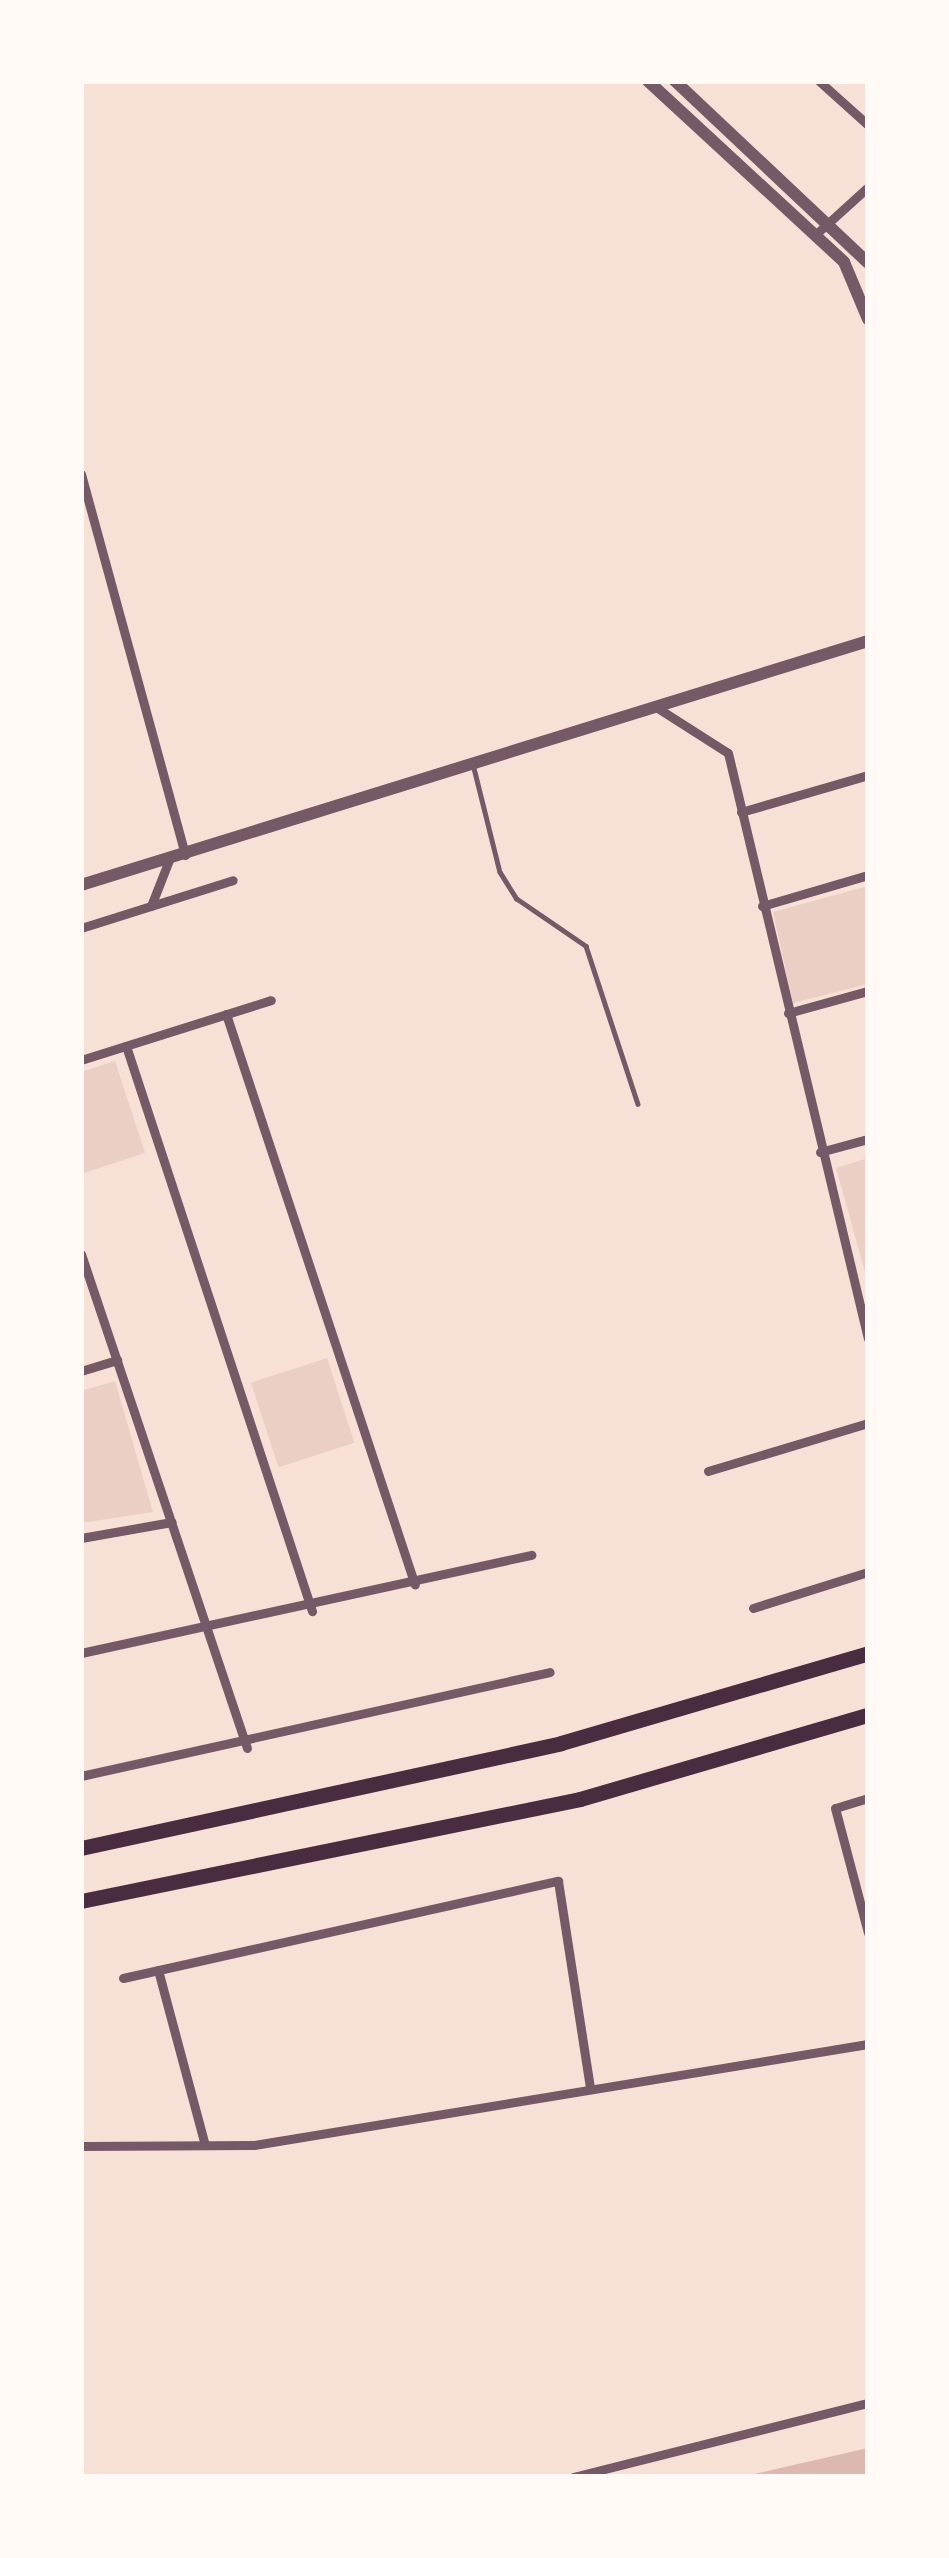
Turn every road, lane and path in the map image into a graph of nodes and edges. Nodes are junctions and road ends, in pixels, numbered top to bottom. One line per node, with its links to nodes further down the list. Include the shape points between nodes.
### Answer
1 (648, 81): 7 (street)
2 (675, 81): 6 (street)
3 (819, 81): 4 (street)
4 (868, 125)
5 (868, 187): 6 (street)
6 (828, 222): 7 (street); 8 (street)
7 (815, 235): 9 (street, via 844,262)
8 (868, 263)
9 (868, 319)
10 (81, 474): 16 (street)
11 (868, 641): 12 (street)
12 (656, 707): 13 (street); 15 (street, via 728,753)
13 (473, 764): 16 (street); 30 (lane, via 500,872 516,898 586,946)
14 (868, 776): 15 (street)
15 (741, 812): 21 (street)
16 (185, 855): 17 (street)
17 (169, 860): 20 (street); 22 (street)
18 (868, 875): 21 (street)
19 (233, 880): 22 (street)
20 (81, 885)
21 (762, 906): 26 (street)
22 (151, 907): 23 (street)
23 (81, 928)
24 (868, 991): 26 (street)
25 (271, 1000): 27 (street)
26 (788, 1013): 32 (street)
27 (226, 1014): 28 (street); 44 (street)
28 (126, 1046): 29 (street); 46 (street)
29 (81, 1060)
30 (638, 1104)
31 (868, 1139): 32 (street)
32 (820, 1152): 34 (street)
33 (81, 1254): 36 (street)
34 (862, 1293): 35 (street)
35 (868, 1339)
36 (117, 1360): 37 (street); 40 (street)
37 (81, 1371)
38 (868, 1423): 39 (street)
39 (708, 1471)
40 (172, 1522): 41 (street); 47 (street)
41 (81, 1538)
42 (531, 1556): 44 (street)
43 (868, 1572): 45 (street)
44 (415, 1585): 46 (street)
45 (753, 1608)
46 (312, 1610): 47 (street)
47 (210, 1629): 48 (street); 52 (street)
48 (81, 1653)
49 (868, 1653): 55 (highway, via 561,1743)
50 (550, 1672): 52 (street)
51 (868, 1715): 56 (highway, via 580,1799)
52 (247, 1748): 53 (street)
53 (81, 1776)
54 (868, 1798): 57 (street, via 836,1808)
55 (81, 1848)
56 (81, 1900)
57 (868, 1933)
58 (158, 1970): 59 (street); 61 (street, via 558,1881); 62 (street)
59 (122, 1978)
60 (868, 2044): 61 (street)
61 (590, 2088): 62 (street, via 254,2146)
62 (204, 2142): 63 (street)
63 (81, 2146)
64 (868, 2403): 65 (street)
65 (573, 2477)

